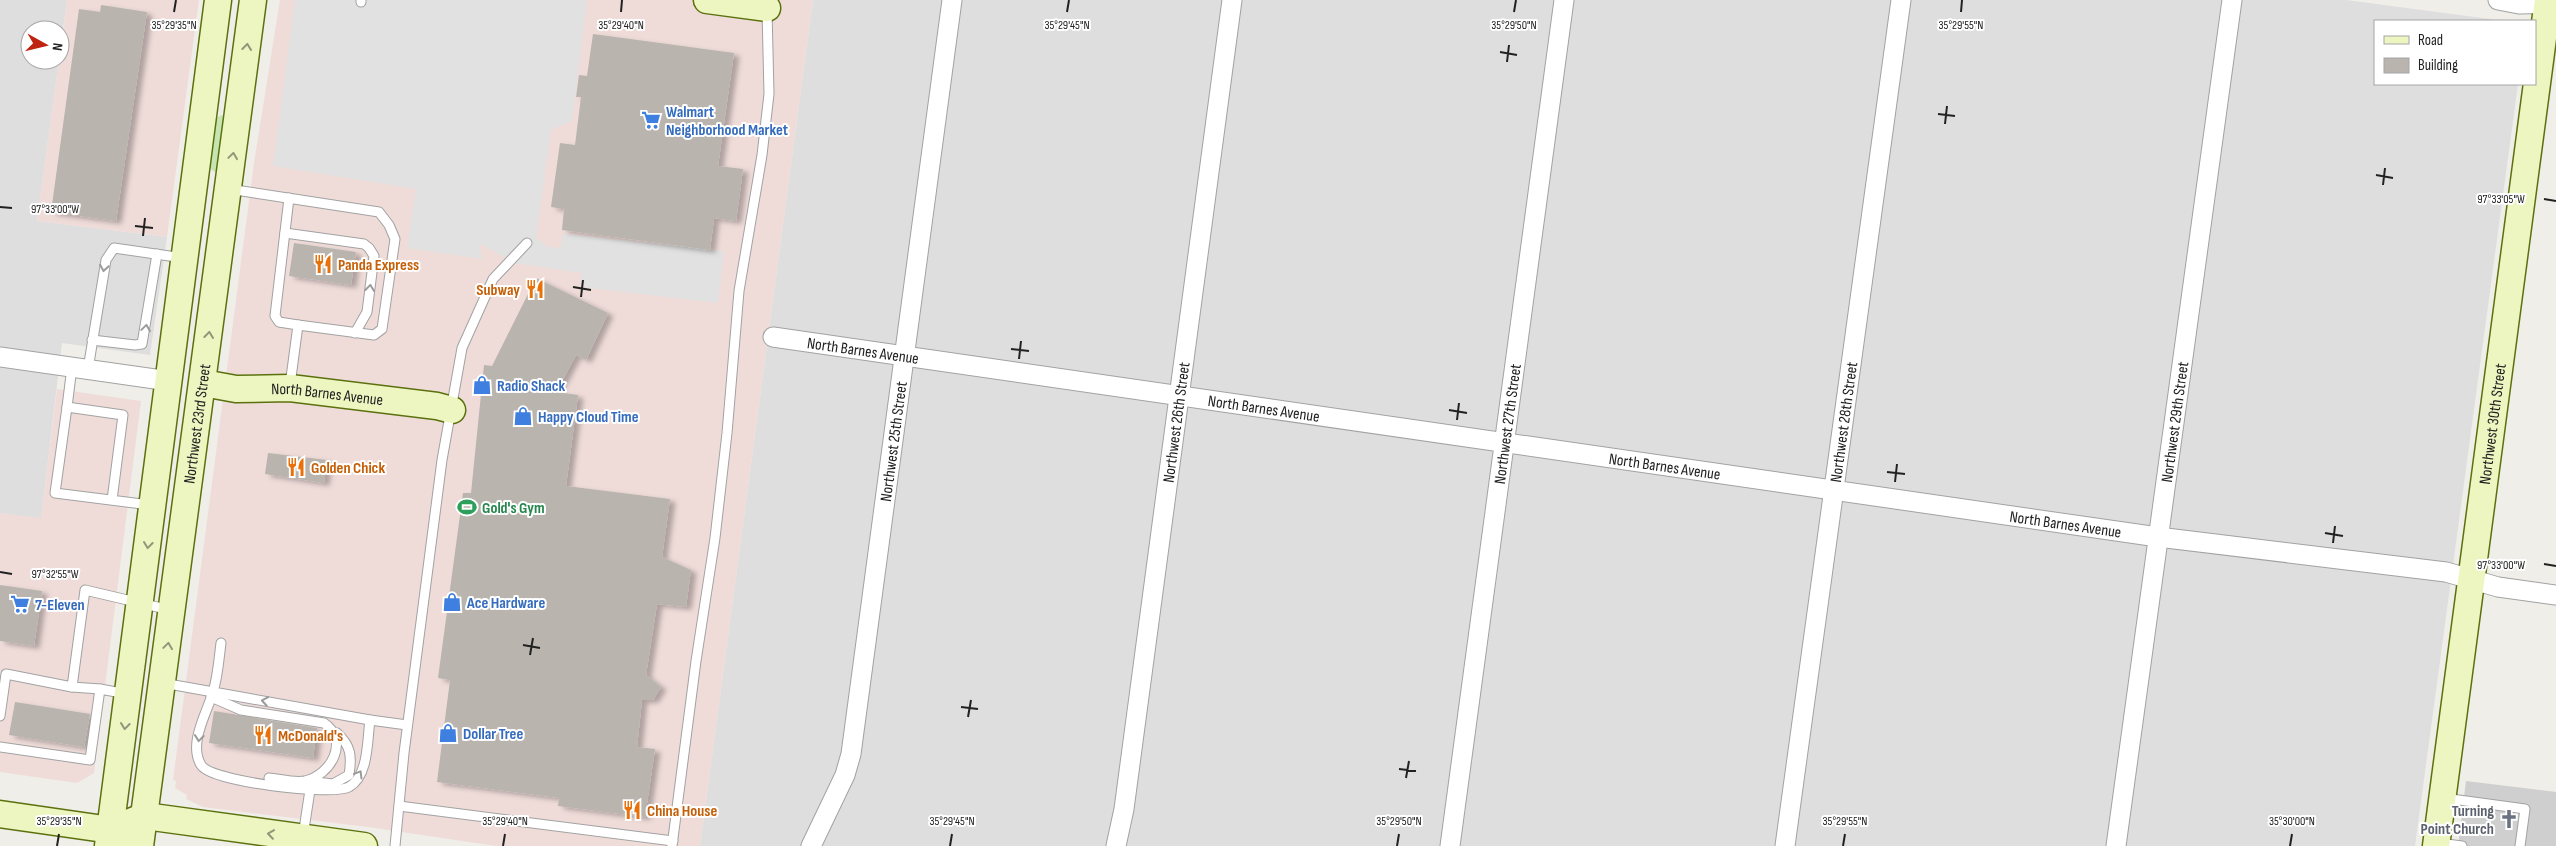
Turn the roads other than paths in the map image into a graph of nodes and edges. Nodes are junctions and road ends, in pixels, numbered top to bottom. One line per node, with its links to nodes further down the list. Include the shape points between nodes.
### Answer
1 (218, 0): 12 (main road, Northwest 23rd Street)
2 (253, 0): 13 (main road, Northwest 23rd Street, one-way to 2)
3 (707, 0): 11 (main road)
4 (952, 0): 26 (street, Northwest 25th Street)
5 (1232, 0): 32 (street, Northwest 26th Street)
6 (1564, 0): 35 (street, Northwest 27th Street)
7 (1902, 0): 37 (street, Northwest 28th Street)
8 (2232, 0): 40 (street, Northwest 29th Street)
9 (2498, 0): 10 (street, via 2519,4)
10 (2551, 2): 41 (main road, Northwest 30th Street)
11 (767, 8): 65 (lane, via 769,94 739,291 715,538)
12 (205, 90): 13 (main road); 16 (main road, Northwest 23rd Street)
13 (241, 94): 14 (main road, Northwest 23rd Street, one-way to 13)
14 (227, 197): 15 (lane); 16 (main road); 30 (main road, Northwest 23rd Street, one-way to 14)
15 (289, 198): 17 (lane); 22 (lane, via 372,210 389,225 395,239 382,329 374,335)
16 (190, 199): 20 (main road, Northwest 23rd Street)
17 (285, 233): 21 (lane, via 275,316 280,322); 22 (lane, one-way to 17, via 367,312 374,256 369,248 364,244)
18 (527, 243): 34 (lane, via 493,279 462,348)
19 (157, 254): 20 (lane); 24 (lane, one-way to 24, via 114,248 109,253); 24 (lane, one-way to 19, via 142,344)
20 (183, 258): 25 (main road, Northwest 23rd Street)
21 (298, 325): 22 (lane); 31 (lane)
22 (355, 332)
23 (773, 338): 26 (street, North Barnes Avenue)
24 (92, 340): 28 (lane)
25 (175, 341): 29 (main road, Northwest 23rd Street); 30 (main road)
26 (904, 356): 32 (street, North Barnes Avenue); 70 (street, Northwest 25th Street, via 851,754)
27 (0, 357): 28 (street)
28 (80, 368): 29 (street); 33 (lane)
29 (169, 381): 36 (main road, Northwest 23rd Street)
30 (203, 383): 31 (main road, North Barnes Avenue, via 236,389); 36 (main road); 44 (main road, Northwest 23rd Street)
31 (290, 388): 34 (main road, North Barnes Avenue)
32 (1179, 396): 35 (street, North Barnes Avenue); 71 (street, Northwest 26th Street, via 1124,809)
33 (67, 406): 38 (lane, via 123,415); 38 (lane, via 55,494)
34 (452, 410): 53 (lane, via 442,460)
35 (1504, 442): 37 (street, North Barnes Avenue); 72 (street, Northwest 27th Street)
36 (160, 444): 39 (main road, Northwest 23rd Street)
37 (1834, 490): 40 (street, North Barnes Avenue); 73 (street, Northwest 28th Street)
38 (112, 500): 39 (lane)
39 (153, 505): 43 (main road, Northwest 23rd Street, one-way to 43)
40 (2158, 537): 41 (street, North Barnes Avenue, via 2446,572); 74 (street, Northwest 29th Street)
41 (2471, 579): 42 (street, North Barnes Avenue, via 2498,587); 59 (main road, Northwest 30th Street)
42 (2556, 595)
43 (141, 604): 44 (lane); 47 (lane, via 85,590); 49 (main road, Northwest 23rd Street)
44 (172, 610): 46 (main road, Northwest 23rd Street, one-way to 44)
45 (221, 642): 50 (lane)
46 (163, 683): 50 (lane); 62 (main road, Northwest 23rd Street)
47 (72, 687): 48 (lane); 51 (lane, via 6,674)
48 (100, 689): 49 (lane); 55 (lane, via 90,760)
49 (129, 694): 63 (main road, Northwest 23rd Street, one-way to 63)
50 (212, 694): 52 (lane, one-way to 50); 54 (lane, via 241,710 324,723); 56 (lane, one-way to 56, via 200,725 199,756 204,769)
51 (0, 716)
52 (370, 720): 53 (lane); 58 (lane, one-way to 52, via 337,791 349,787 358,778 364,765)
53 (408, 725): 60 (lane)
54 (333, 729): 57 (lane, via 337,739 333,760); 57 (lane, via 345,742 352,758 349,775 333,784)
55 (0, 747)
56 (222, 777): 57 (lane); 58 (lane)
57 (304, 781)
58 (310, 790): 64 (lane)
59 (2442, 797): 66 (main road, Northwest 30th Street); 75 (lane, via 2525,809)
60 (399, 806): 65 (lane); 69 (lane)
61 (0, 814): 63 (main road)
62 (145, 816): 63 (main road); 64 (main road, one-way to 62); 67 (main road, Northwest 23rd Street)
63 (109, 838): 67 (main road)
64 (303, 838): 68 (main road)
65 (673, 843)
66 (2445, 845)
67 (141, 846)
68 (364, 846)
69 (395, 846)
70 (811, 846)
71 (1116, 846)
72 (1450, 846)
73 (1785, 846)
74 (2116, 846)
75 (2520, 846)

